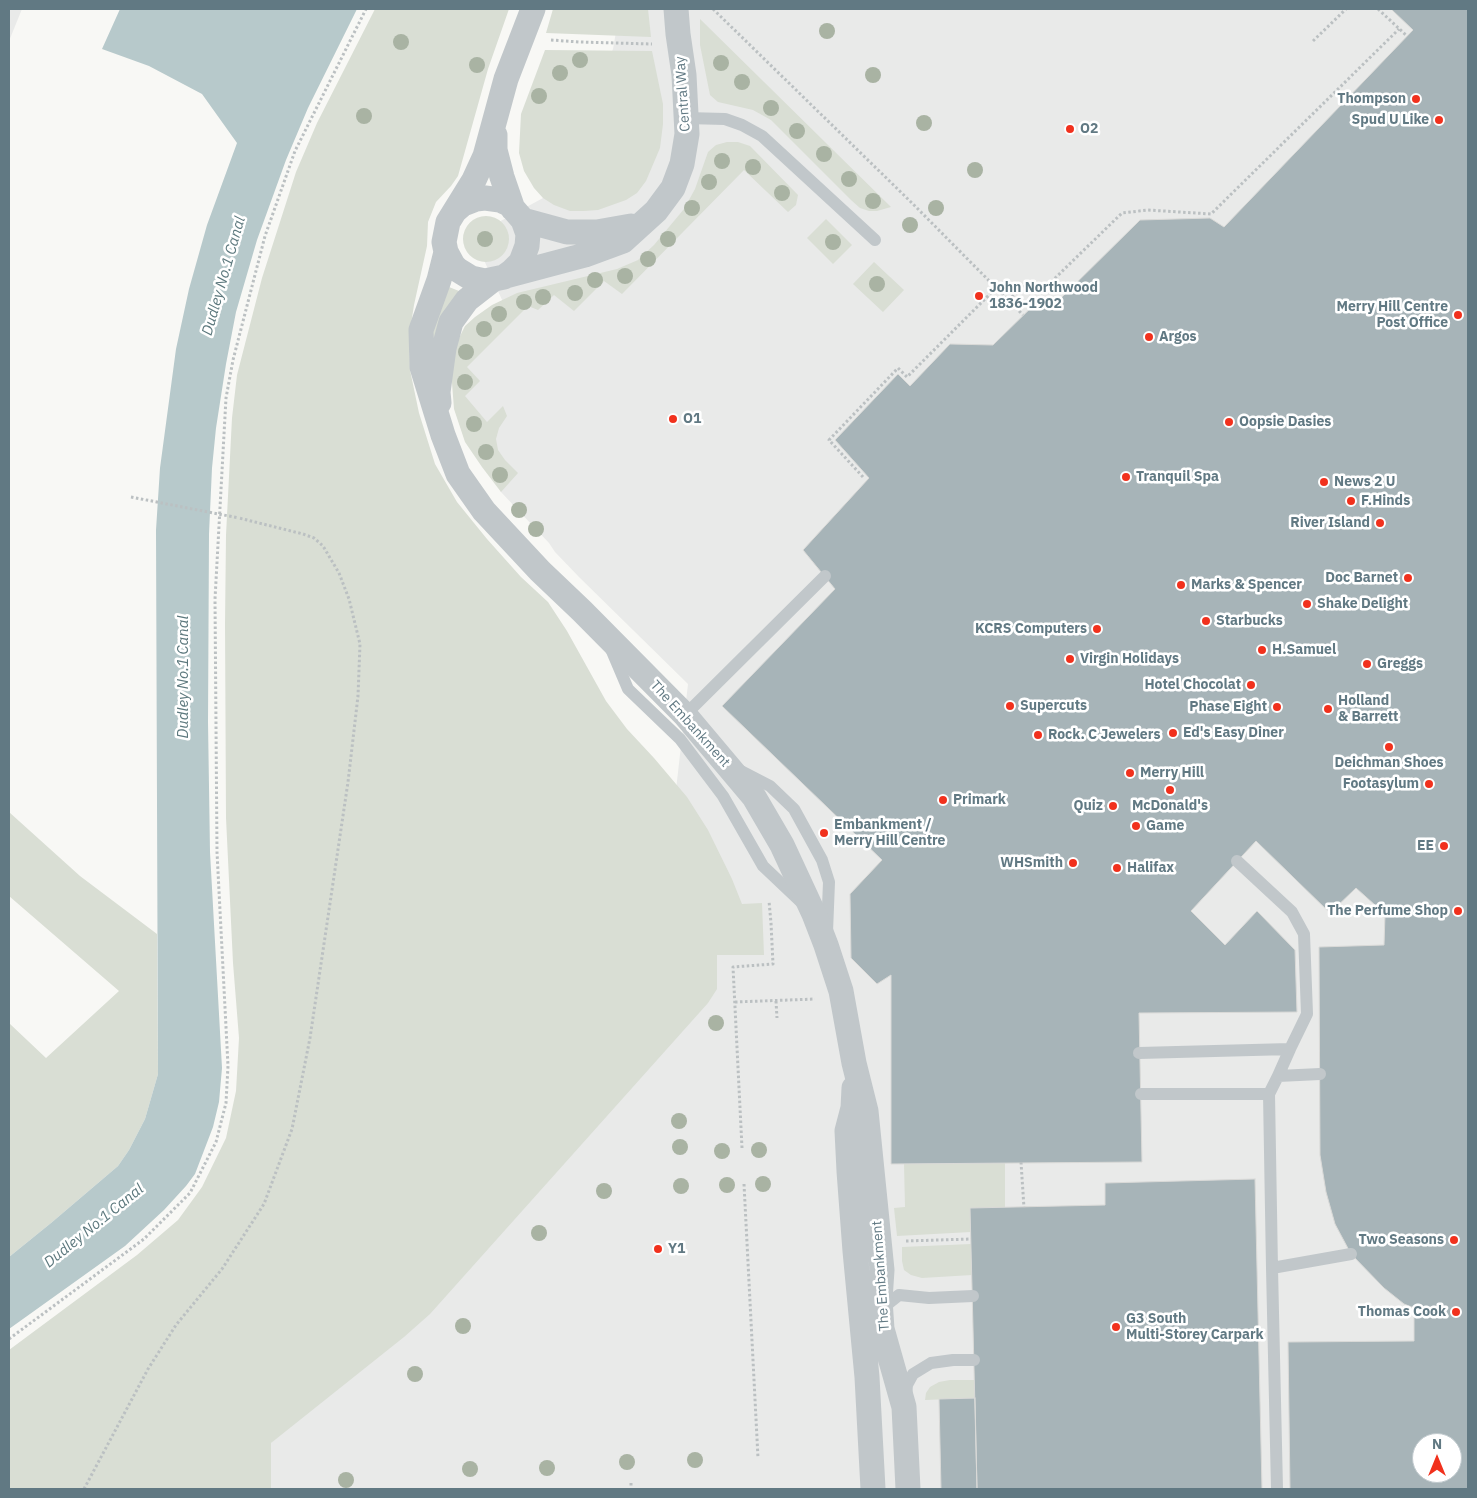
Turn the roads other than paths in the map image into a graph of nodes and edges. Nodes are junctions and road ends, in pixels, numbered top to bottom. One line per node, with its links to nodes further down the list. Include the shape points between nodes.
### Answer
1 (534, 9): 3 (street, The Embankment, via 506,79)
2 (676, 9): 4 (street, Central Way)
3 (495, 117): 5 (street, The Embankment, via 485,156); 6 (street, The Embankment, via 495,150)
4 (686, 118): 7 (street, Central Way, via 682,164 673,188 656,211); 8 (lane, via 725,119 762,136)
5 (456, 210): 6 (street, via 476,198 485,198 509,204); 9 (street, The Embankment, via 448,222 444,242)
6 (518, 215): 7 (street, via 567,232 597,232); 10 (street, The Embankment, via 528,234 527,246 521,262)
7 (641, 224): 10 (street, Central Way, via 624,241)
8 (875, 240)
9 (446, 252): 10 (street, via 453,265 471,278 485,281); 11 (street, The Embankment, via 421,330 422,367)
10 (499, 278): 11 (street, The Embankment, via 467,300 452,322 444,348 438,392)
11 (443, 435): 13 (street, The Embankment, via 458,474 484,511)
12 (825, 576): 14 (lane)
13 (604, 634): 14 (street, The Embankment); 17 (lane, via 628,689 680,739 724,796 763,866)
14 (685, 715): 15 (street, The Embankment)
15 (727, 764): 17 (street, The Embankment, via 754,797 782,845); 18 (lane, via 770,786 794,809 822,860 829,882)
16 (1237, 861): 19 (lane, via 1292,912 1304,934 1307,1014)
17 (814, 914): 18 (street, The Embankment)
18 (826, 945): 21 (street, The Embankment, via 841,992)
19 (1290, 1049): 20 (lane); 23 (lane)
20 (1139, 1053)
21 (854, 1063): 29 (street, The Embankment, via 866,1111 882,1270 880,1300); 31 (street, The Embankment, via 853,1108 847,1131 854,1251)
22 (1320, 1074): 23 (lane)
23 (1278, 1076): 25 (lane)
24 (1141, 1094): 25 (lane)
25 (1269, 1094): 27 (lane)
26 (1351, 1254): 27 (lane)
27 (1272, 1268): 35 (lane)
28 (973, 1296): 29 (lane)
29 (890, 1302): 31 (lane, via 870,1326 871,1352); 32 (street, The Embankment, via 882,1329)
30 (974, 1360): 32 (lane, via 931,1363 913,1374)
31 (867, 1377): 33 (street, The Embankment)
32 (904, 1407): 34 (street, The Embankment)
33 (873, 1489)
34 (908, 1489)
35 (1277, 1489)

